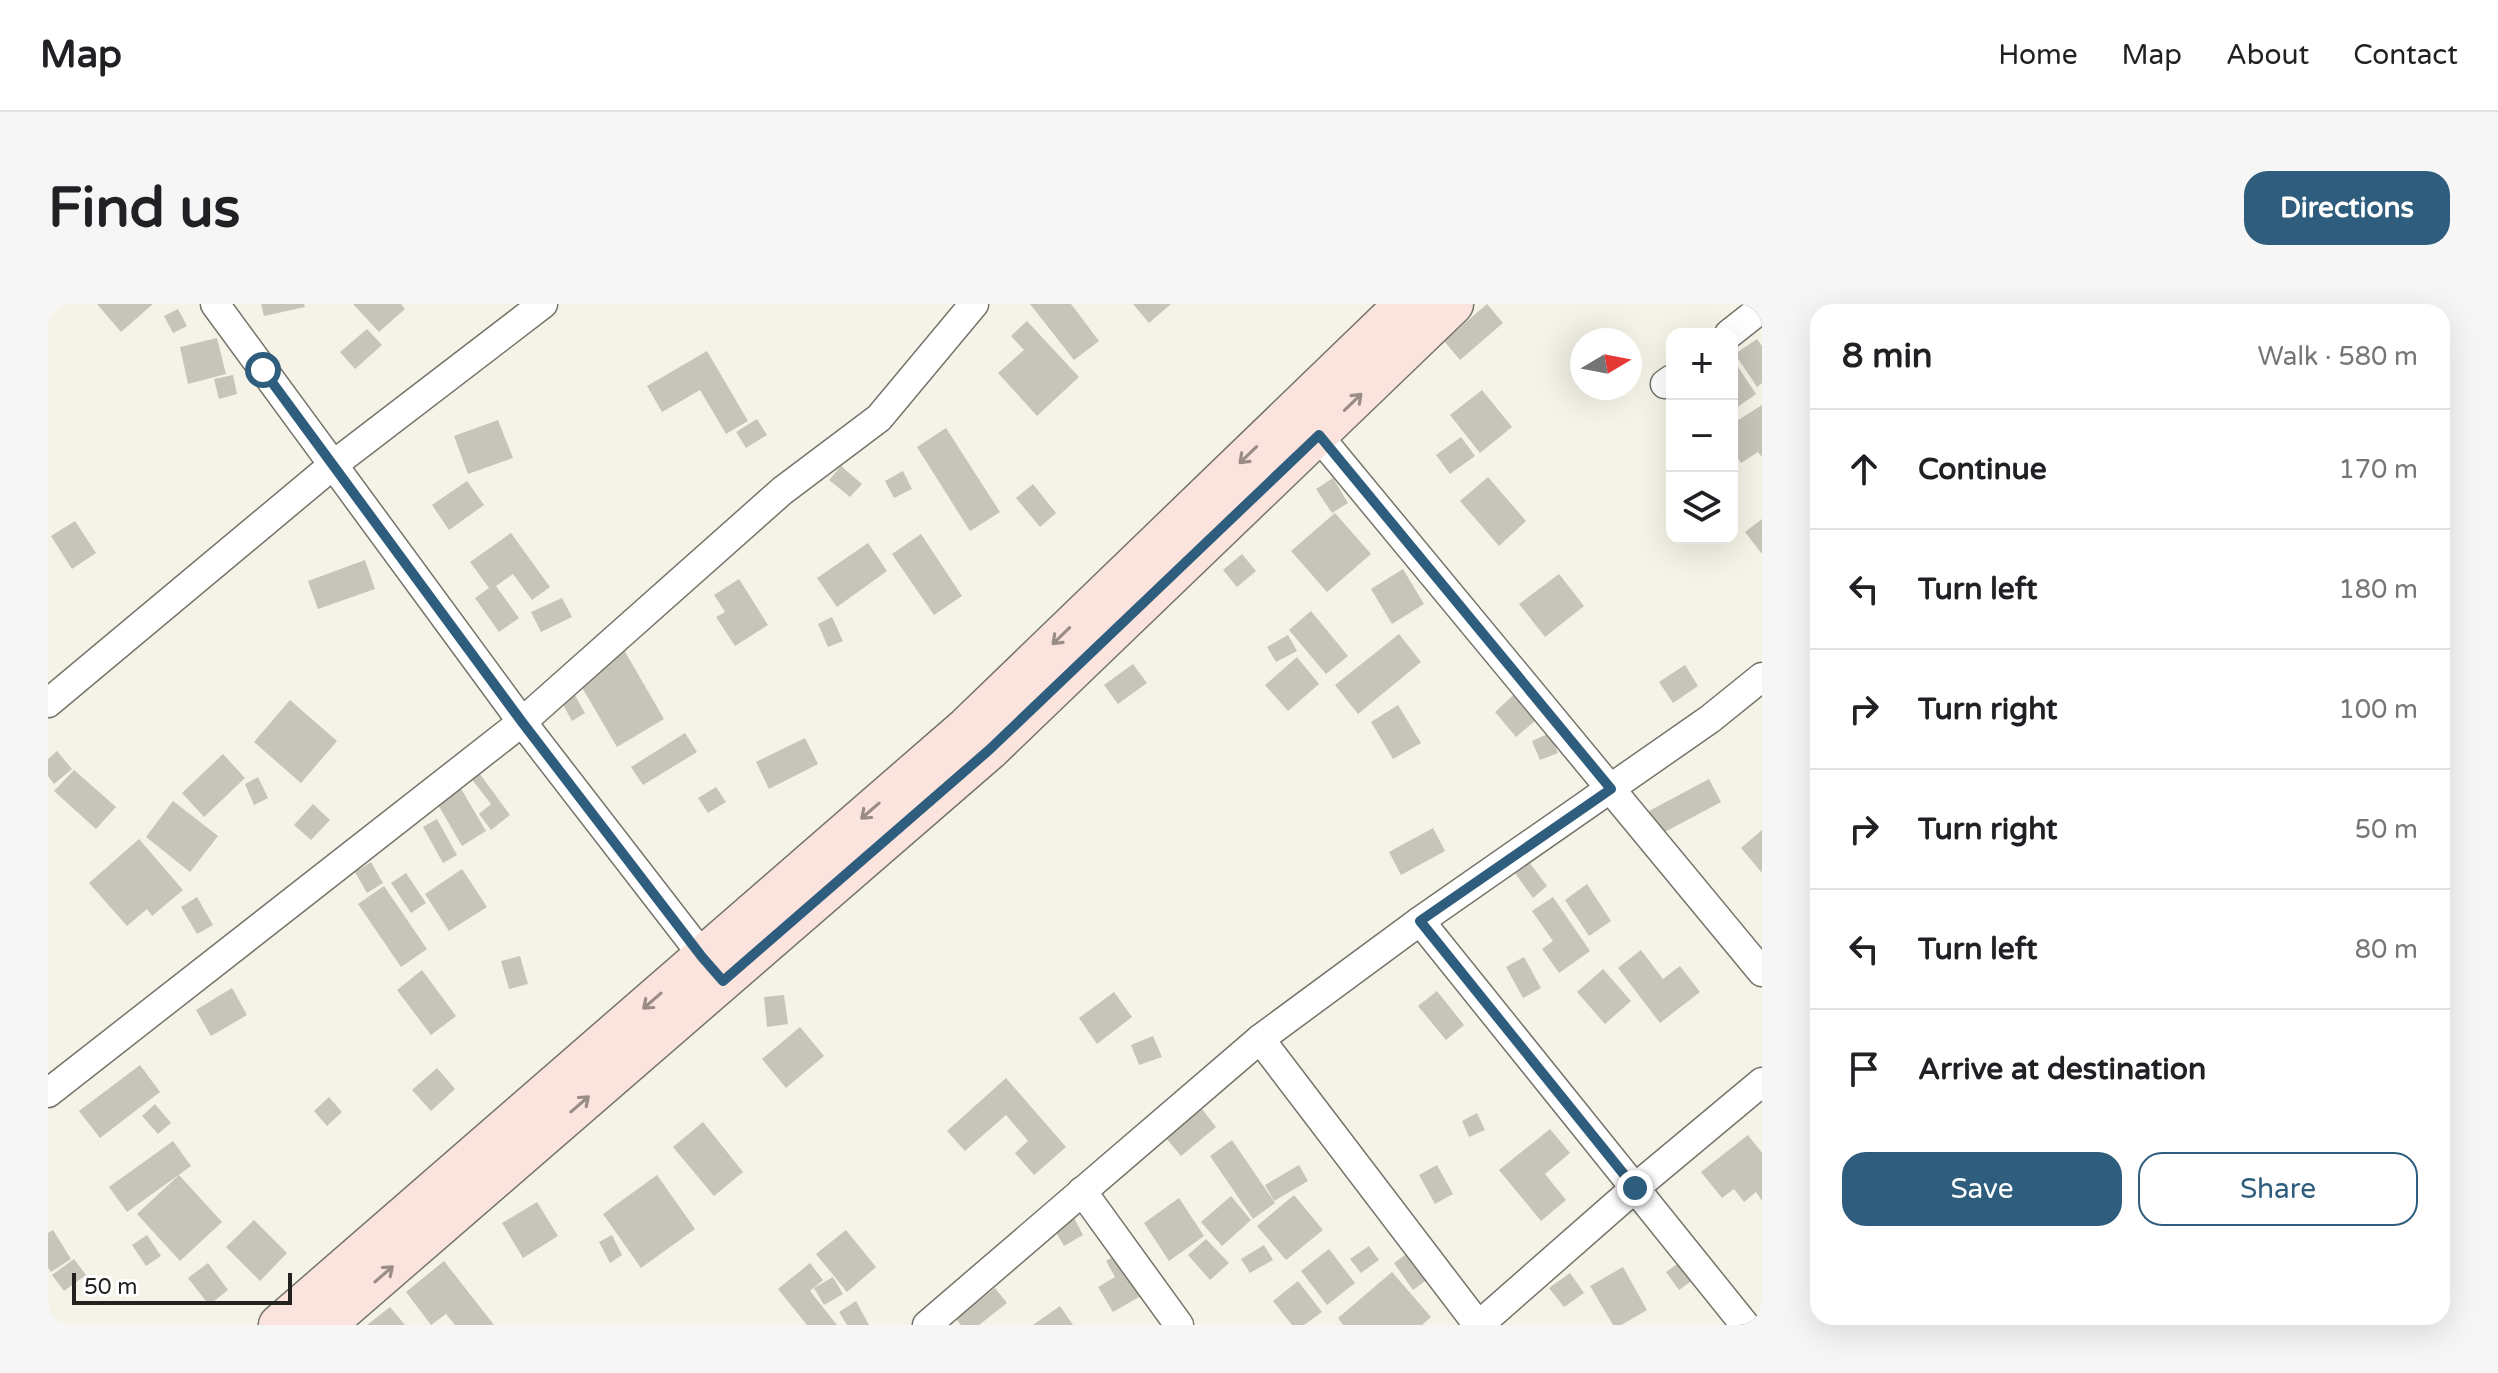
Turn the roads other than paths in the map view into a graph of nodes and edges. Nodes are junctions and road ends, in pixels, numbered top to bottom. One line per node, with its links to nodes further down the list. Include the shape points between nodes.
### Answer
1 (215, 304): 9 (street)
2 (543, 304): 9 (street)
3 (974, 304): 12 (street, via 879,418 782,491)
4 (1405, 304): 8 (main road)
5 (1453, 304): 8 (main road, one-way to 5)
6 (1762, 308): 7 (street)
7 (1737, 328)
8 (1308, 422): 13 (street); 15 (main road, via 989,750)
9 (333, 465): 11 (street); 12 (street)
10 (1762, 677): 13 (street)
11 (48, 703)
12 (522, 722): 15 (street); 19 (street)
13 (1611, 789): 14 (street); 16 (street)
14 (1420, 921): 17 (street); 20 (street)
15 (712, 969): 22 (main road, one-way to 22); 23 (main road, one-way to 15)
16 (1762, 972)
17 (1260, 1039): 21 (street); 26 (street)
18 (1762, 1082): 20 (street)
19 (48, 1093)
20 (1635, 1188): 26 (street); 27 (street)
21 (1082, 1191): 24 (street); 25 (street)
22 (279, 1325)
23 (325, 1325)
24 (927, 1325)
25 (1179, 1325)
26 (1478, 1325)
27 (1745, 1325)

